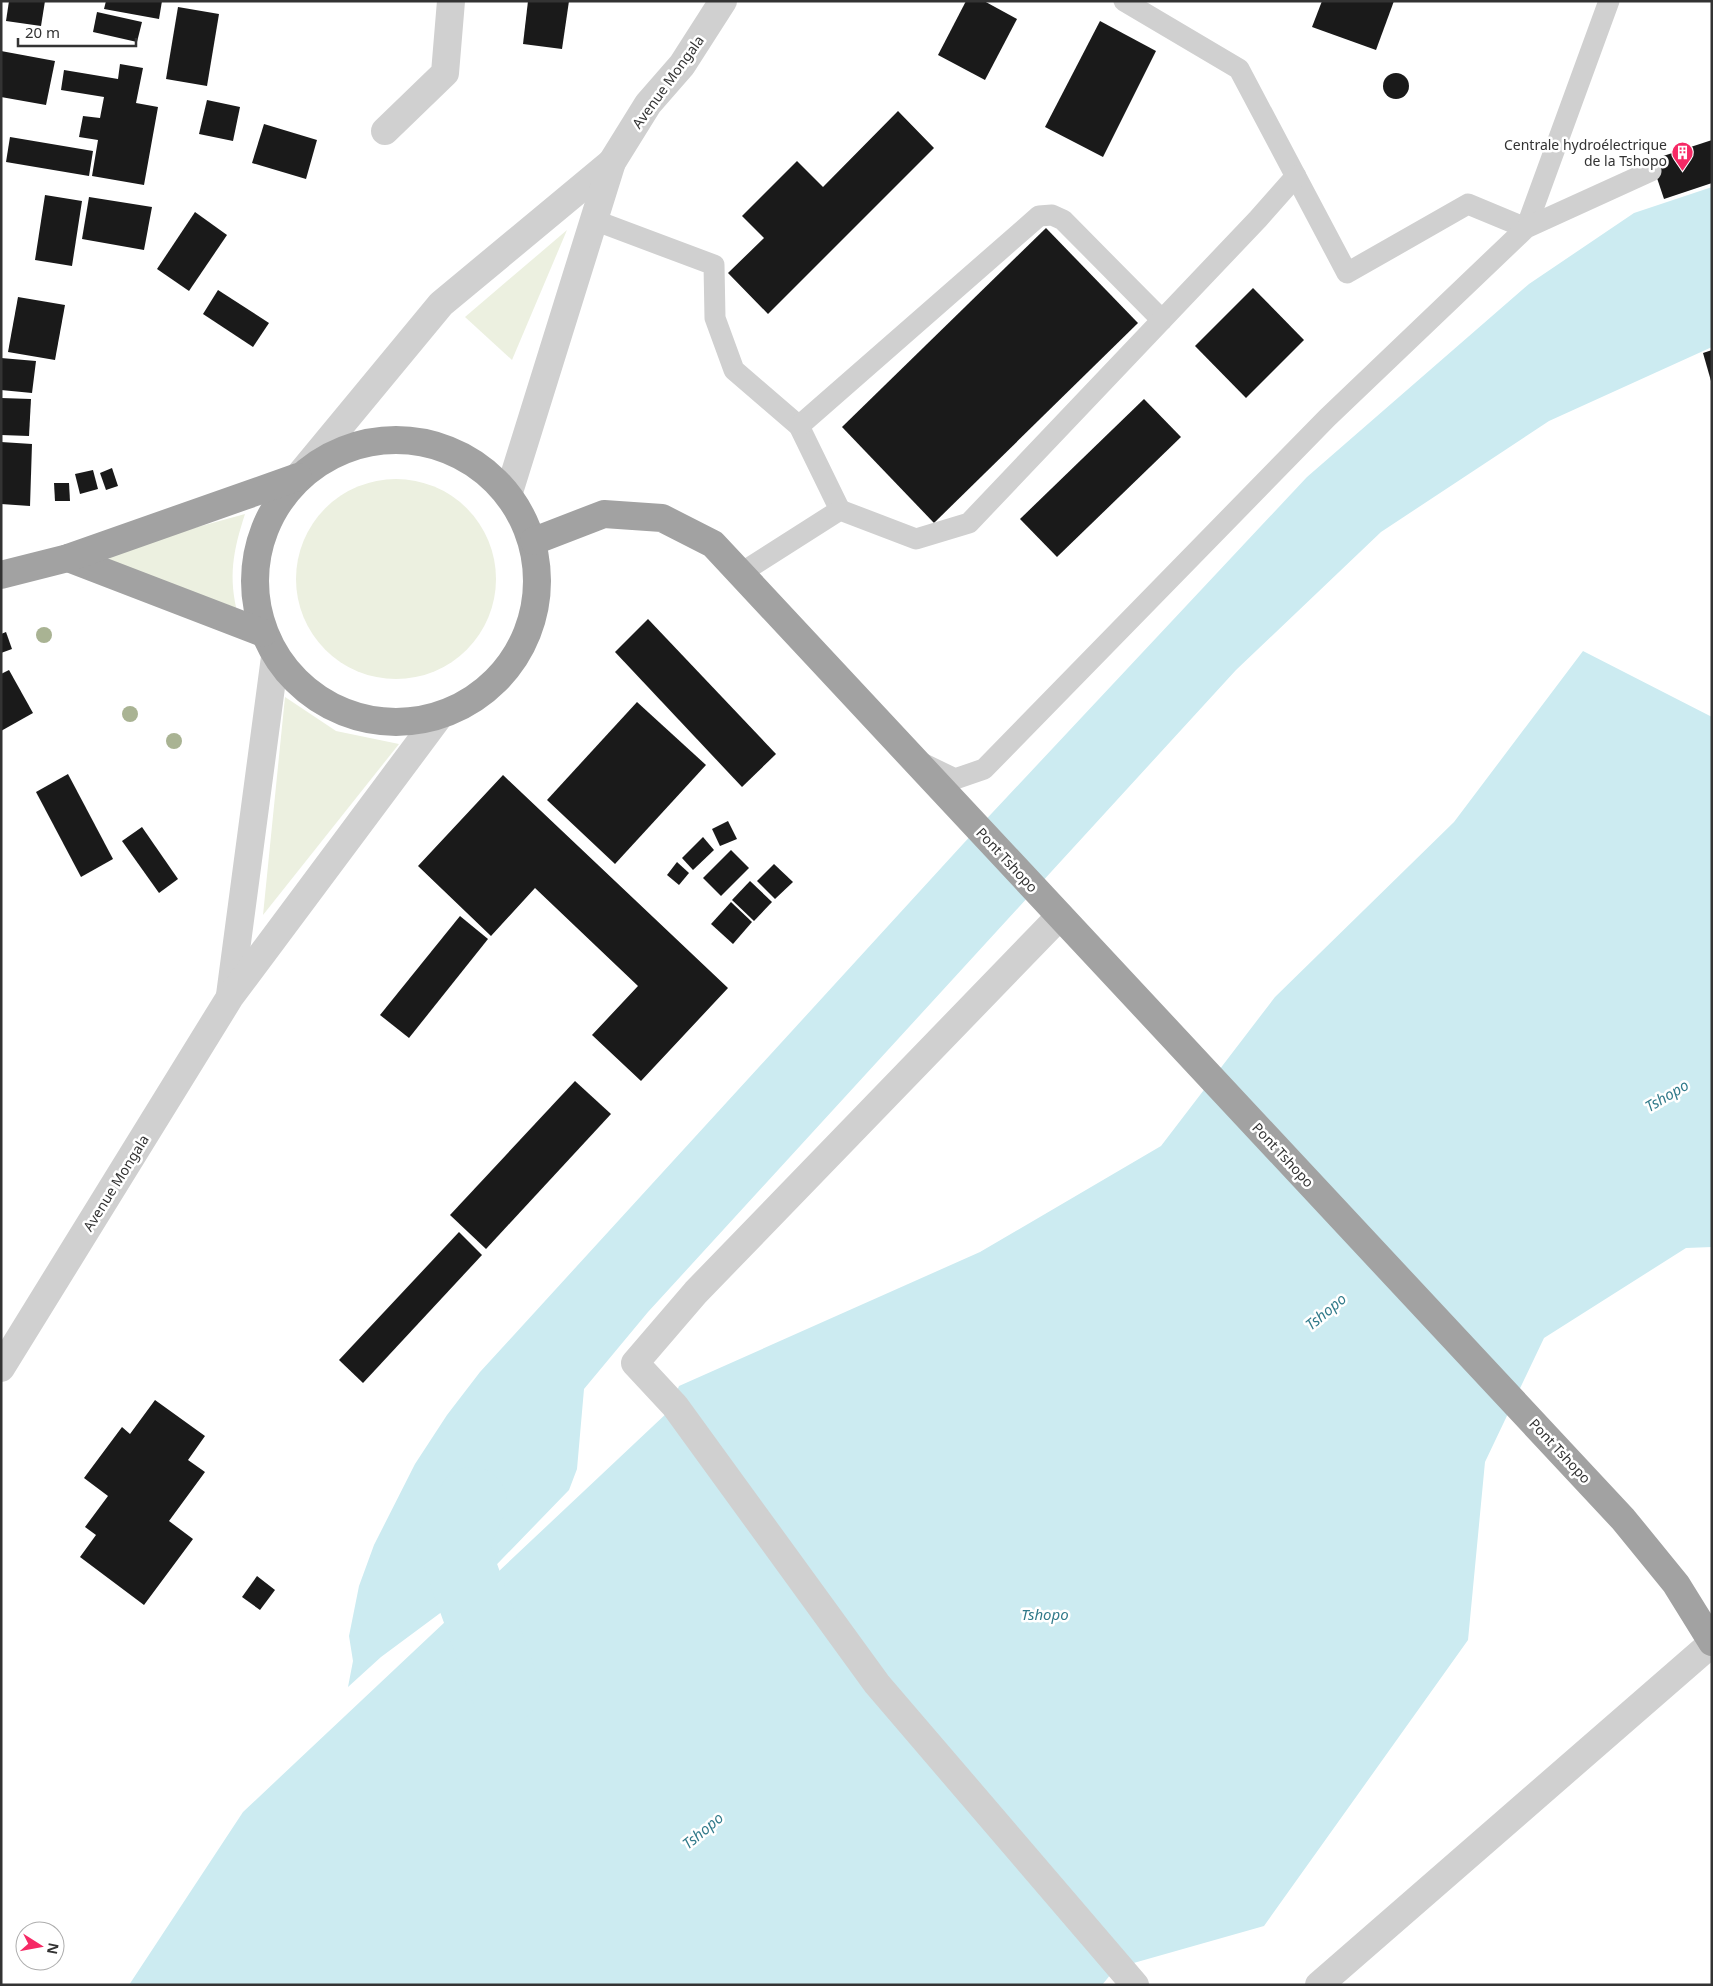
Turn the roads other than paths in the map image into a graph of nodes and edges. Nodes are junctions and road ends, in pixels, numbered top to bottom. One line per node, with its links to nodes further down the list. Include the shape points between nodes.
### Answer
1 (451, 1): 5 (street, via 444,73)
2 (723, 1): 6 (street, Avenue Mongala, via 682,65 648,104)
3 (1124, 1): 8 (lane, via 1239,69)
4 (1609, 1): 10 (lane)
5 (385, 131)
6 (612, 162): 9 (street); 13 (street, via 441,304)
7 (1651, 171): 10 (lane)
8 (1296, 176): 10 (lane, via 1347,274 1468,204); 11 (lane)
9 (594, 220): 12 (lane, via 714,265 715,318 734,370); 14 (street)
10 (1526, 228): 22 (lane, via 1327,418 984,769 955,779 932,770)
11 (1162, 320): 12 (lane, via 1063,220 1039,216); 15 (lane, via 969,523 916,539)
12 (798, 426): 15 (lane)
13 (298, 477): 14 (highway, via 376,438 426,440 472,458); 17 (highway); 20 (highway, via 266,523 254,578)
14 (509, 492): 16 (highway)
15 (840, 510): 18 (lane)
16 (534, 541): 18 (highway, Pont Tshopo, via 604,514 662,518 713,544); 21 (highway, via 538,596 521,649 486,692)
17 (68, 558): 19 (highway); 20 (highway)
18 (741, 573): 22 (highway, Pont Tshopo)
19 (1, 575)
20 (269, 645): 21 (highway, via 306,692 346,715 392,724); 24 (street)
21 (438, 718): 24 (street, Avenue Mongala)
22 (910, 754): 23 (highway, Pont Tshopo)
23 (1060, 916): 26 (highway, Pont Tshopo, via 1623,1519 1676,1584); 27 (street, via 703,1285 635,1363 675,1406 877,1684)
24 (230, 997): 25 (street, Avenue Mongala)
25 (1, 1368)
26 (1712, 1642): 28 (street)
27 (1135, 1985)
28 (1319, 1985)

